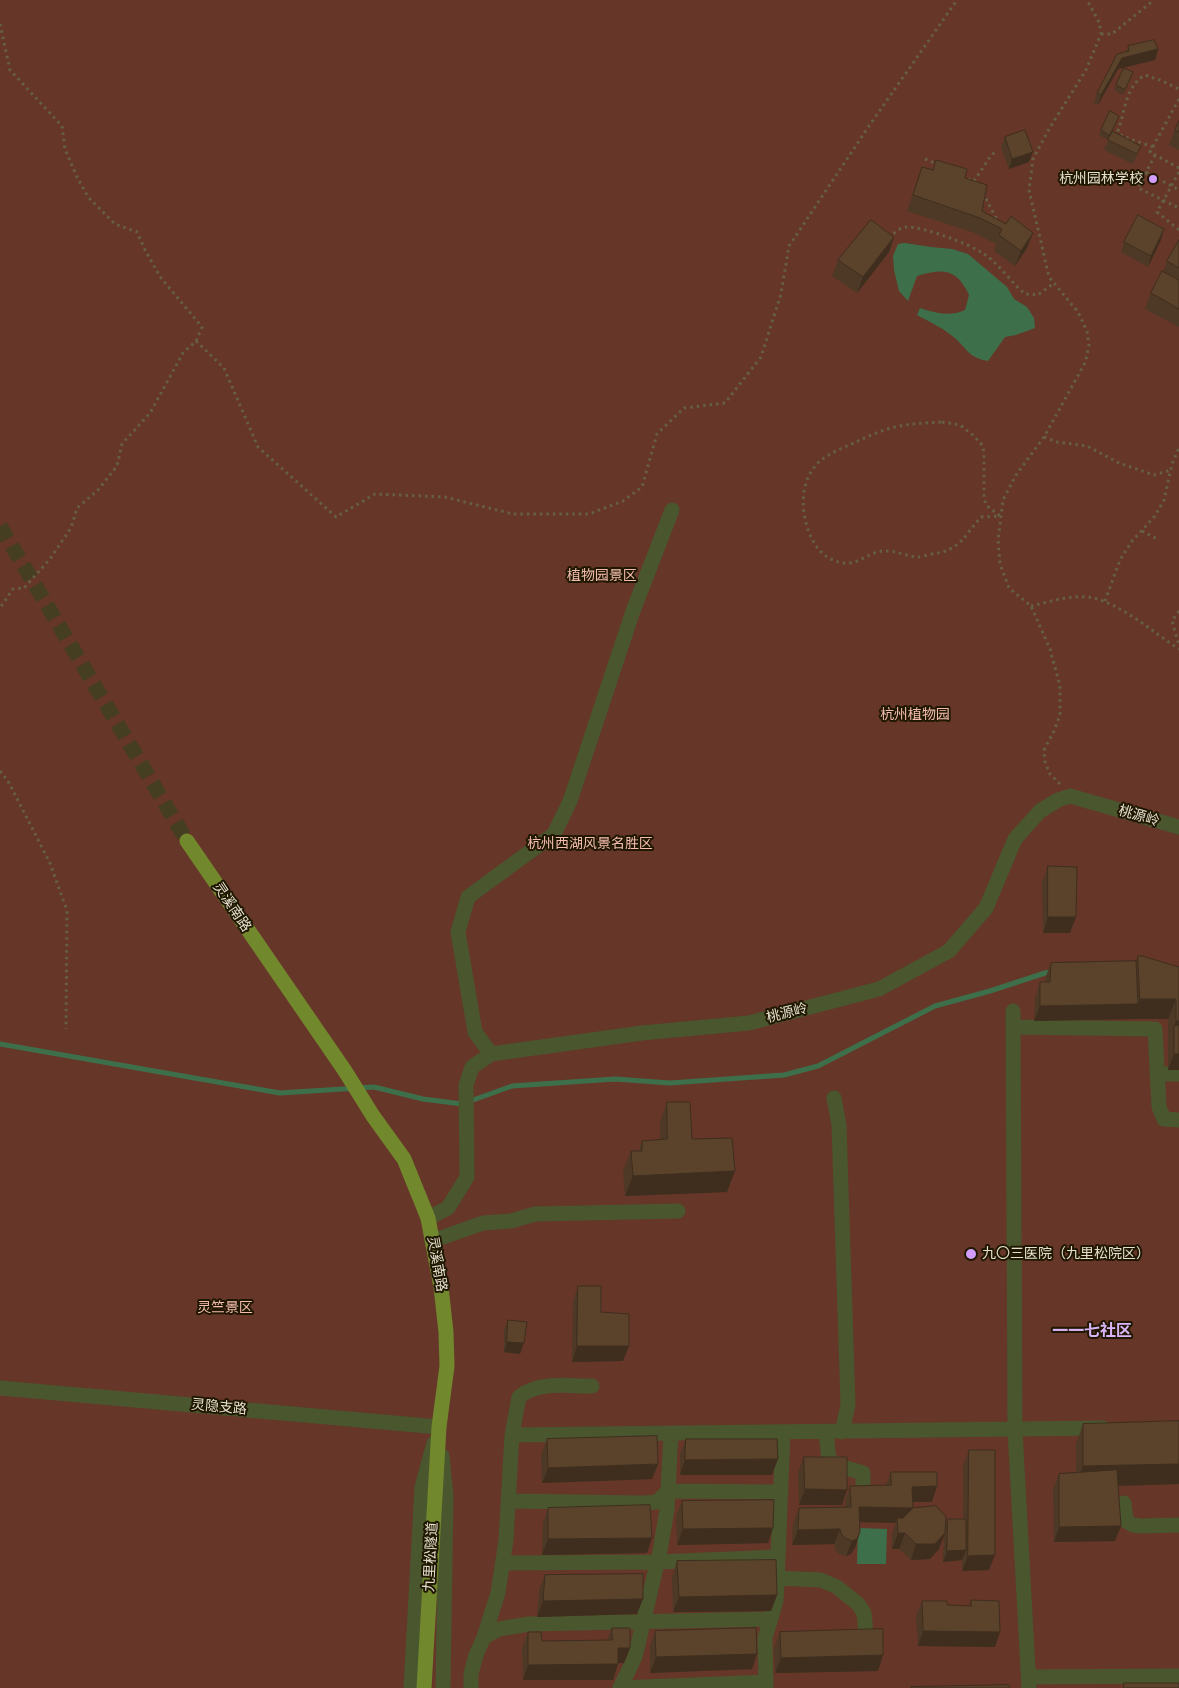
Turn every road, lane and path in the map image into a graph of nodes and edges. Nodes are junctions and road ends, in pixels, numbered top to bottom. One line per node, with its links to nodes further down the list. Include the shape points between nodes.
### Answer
1 (957, 0): 27 (path, via 789,246 781,294 761,357 725,403 684,408 657,434 642,487 623,501 589,514 513,514 445,497 375,494 336,517 258,447 224,368)
2 (1087, 0): 5 (path, via 1100,22)
3 (1154, 0): 5 (path, via 1112,34)
4 (0, 24): 27 (path, via 10,70 62,126 66,149 88,197 115,224 137,232 161,278 202,327)
5 (1101, 34): 24 (path, via 1086,70 1033,159 1030,190)
6 (1179, 89): 8 (path, via 1145,75 1139,78 1125,103 1118,131 1122,136)
7 (1179, 99): 8 (path)
8 (1153, 147): 10 (path, via 1150,152)
9 (996, 150): 16 (path)
10 (1155, 155): 13 (path); 14 (path)
11 (925, 159): 12 (path)
12 (942, 166)
13 (1179, 170): 17 (path)
14 (1146, 172): 17 (path); 19 (path, via 1138,188)
15 (959, 173): 16 (path)
16 (974, 181): 21 (path, via 995,218)
17 (1172, 186): 18 (path); 19 (path)
18 (1179, 190)
19 (1164, 200): 20 (path); 22 (path, via 1157,212)
20 (1179, 208)
21 (1002, 223)
22 (1179, 230)
23 (1030, 232): 24 (path)
24 (1039, 233): 26 (path, via 1049,277)
25 (889, 241): 26 (path, via 894,232 906,226 922,229 984,254 1025,294 1038,295)
26 (1054, 283): 28 (path, via 1078,312 1089,346 1085,363)
27 (196, 341): 37 (path, via 184,353 150,412 122,444 117,466 98,490 77,508 70,528 50,559 24,588 13,589)
28 (1044, 437): 30 (path, via 1087,446 1119,463 1154,475); 32 (path, via 1016,475 1003,500)
29 (1179, 448): 30 (path)
30 (1170, 470): 33 (path, via 1164,500)
31 (672, 510): 48 (street, via 633,611 570,801 554,834 468,897 458,932 475,1032)
32 (1000, 516): 32 (path, via 986,505 982,445 960,424 942,422 900,426 833,452 813,470 802,506 819,552 851,564 882,551 917,557 953,549 981,517); 36 (path, via 1000,564 1009,588)
33 (1142, 531): 34 (path); 35 (path, via 1132,540 1120,560)
34 (1159, 540)
35 (1105, 601): 36 (path, via 1087,597 1066,598); 40 (path)
36 (1031, 606): 42 (path, via 1050,649 1060,686 1060,714 1044,750 1045,762 1050,774)
37 (0, 608)
38 (1179, 611): 39 (path, via 1172,621)
39 (1179, 645)
40 (1179, 649)
41 (0, 771): 47 (path, via 50,863 67,911)
42 (1070, 796): 43 (street, 桃源岭); 48 (street, 桃源岭, via 1040,811 1015,839 986,908 949,951 879,989 748,1023 642,1033)
43 (1179, 827)
44 (188, 841): 54 (main road, 灵溪南路, via 404,1159)
45 (1013, 1011): 46 (street)
46 (1013, 1027): 49 (street, via 1155,1029); 60 (street)
47 (66, 1029)
48 (491, 1054): 54 (street, 桃源岭, via 472,1067 466,1085 467,1177 448,1208)
49 (1157, 1074): 50 (street); 52 (street, via 1159,1107 1164,1119)
50 (1179, 1074)
51 (834, 1098): 63 (street, via 839,1125 848,1405)
52 (1179, 1120)
53 (678, 1212): 55 (street, via 535,1214 511,1221 483,1223)
54 (428, 1218): 55 (main road, 灵溪南路)
55 (432, 1241): 58 (main road, 灵溪南路, via 442,1287 446,1332 447,1366)
56 (592, 1386): 65 (street, via 543,1386 526,1391 519,1397)
57 (0, 1388): 58 (street, 灵隐支路)
58 (439, 1427): 83 (street, via 422,1487); 84 (main road, 九里松隧道); 85 (street, via 446,1497)
59 (1121, 1428): 60 (street)
60 (1015, 1430): 63 (street); 81 (street)
61 (783, 1432): 62 (street); 64 (street); 68 (street)
62 (826, 1432): 63 (street); 66 (street, via 829,1460 863,1473)
63 (842, 1432)
64 (670, 1434): 65 (street); 67 (street)
65 (512, 1435): 69 (street)
66 (864, 1489)
67 (668, 1490): 68 (street); 69 (street, via 657,1502); 73 (street)
68 (781, 1492): 72 (street)
69 (509, 1501): 74 (street)
70 (1124, 1503): 71 (street, via 1126,1521 1133,1525)
71 (1179, 1525)
72 (777, 1557): 73 (street); 75 (street)
73 (657, 1562): 74 (street); 77 (street)
74 (503, 1563): 79 (street, via 498,1593)
75 (777, 1578): 76 (street); 78 (street, via 822,1580 837,1587 864,1613)
76 (771, 1619): 77 (street); 82 (street, via 765,1638)
77 (643, 1622): 79 (street, via 529,1624 499,1628); 87 (street, via 635,1656)
78 (866, 1634)
79 (484, 1637): 86 (street, via 471,1674)
80 (1179, 1676): 81 (street)
81 (1029, 1682)
82 (766, 1685): 87 (street)
83 (411, 1688)
84 (424, 1688)
85 (442, 1688)
86 (471, 1688)
87 (620, 1688)

